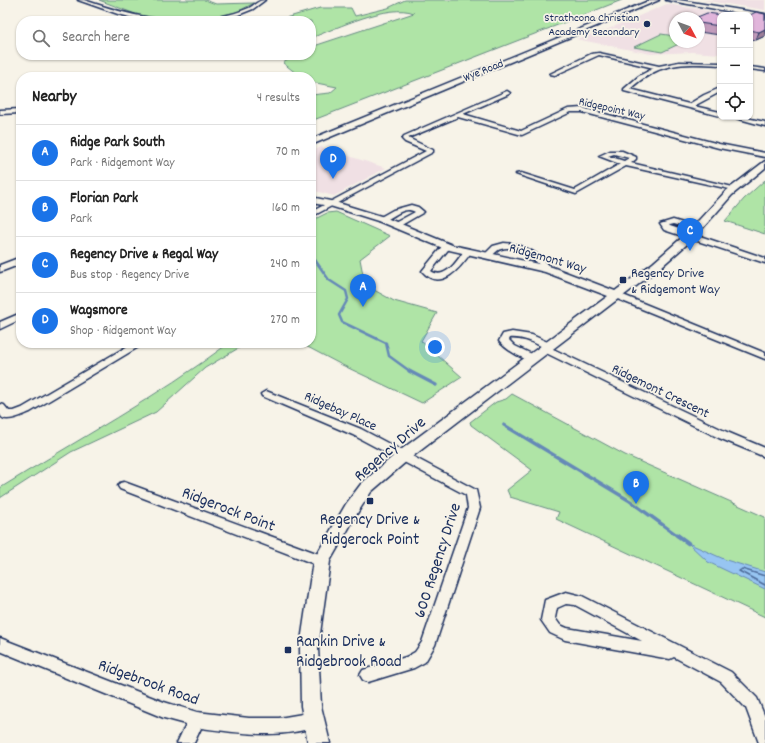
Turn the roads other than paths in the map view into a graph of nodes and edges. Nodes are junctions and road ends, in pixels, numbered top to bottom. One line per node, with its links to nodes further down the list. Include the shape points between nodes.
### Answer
1 (80, 0): 11 (street)
2 (263, 0): 12 (street, via 256,7)
3 (439, 0): 4 (street)
4 (451, 0)
5 (656, 0): 8 (main road, Wye Road)
6 (669, 0): 9 (main road)
7 (682, 0): 9 (main road)
8 (643, 2): 9 (main road); 28 (main road, Wye Road); 29 (main road, Wye Road)
9 (691, 2): 10 (main road)
10 (765, 14)
11 (130, 16)
12 (227, 16)
13 (765, 63): 17 (street)
14 (717, 64): 15 (street)
15 (658, 67): 18 (street, via 593,54); 21 (street, via 644,74 626,90)
16 (753, 68): 17 (street)
17 (764, 70)
18 (553, 74)
19 (717, 91): 21 (street)
20 (507, 92): 25 (street)
21 (690, 106): 24 (street)
22 (16, 111): 23 (street)
23 (0, 112)
24 (717, 113)
25 (458, 115): 30 (street, Ridgepoint Way, via 522,133 570,110 582,110); 38 (street, via 405,139 430,149 428,153)
26 (748, 120): 27 (street)
27 (765, 124)
28 (316, 132)
29 (316, 140)
30 (719, 146): 31 (street, Ridgepoint Way); 32 (street, Ridgepoint Way)
31 (765, 155)
32 (765, 160)
33 (765, 164): 35 (street, Regency Drive)
34 (519, 174): 35 (street, via 576,192 626,163 672,178)
35 (731, 191): 42 (street, Regency Drive)
36 (316, 195): 38 (street, Ridgemont Way)
37 (316, 200): 38 (street, Ridgemont Way)
38 (336, 202): 39 (street); 40 (street, Ridgemont Way)
39 (316, 212)
40 (377, 217): 41 (street, Ridgemont Way); 41 (street, via 404,208 415,208 420,212)
41 (395, 225): 43 (street, Ridgemont Way)
42 (693, 232): 47 (street); 50 (street, Regency Drive, via 657,266)
43 (447, 246): 44 (street, Ridgemont Way); 44 (street, via 426,270 430,275 448,275)
44 (468, 251): 50 (street, Ridgemont Way, via 548,269)
45 (16, 252): 46 (main road)
46 (0, 259)
47 (765, 261)
48 (16, 262): 49 (main road)
49 (0, 269)
50 (618, 296): 54 (street, Regency Drive); 55 (street)
51 (16, 318): 52 (street)
52 (0, 326)
53 (131, 348): 58 (street, via 15,415 6,416)
54 (547, 348): 56 (street, Regency Drive); 56 (street, via 527,336 506,336 504,342); 59 (street, Ridgemont Crescent, via 723,435)
55 (765, 356)
56 (533, 358): 60 (street, Regency Drive)
57 (266, 394): 60 (street, Ridgebay Place, via 357,432)
58 (0, 407)
59 (765, 453)
60 (403, 456): 62 (street, Regency Drive, via 366,488); 65 (street, 600 Regency Drive, via 472,493 474,508 428,645 420,657 409,663)
61 (124, 486): 62 (street, Ridgerock Point)
62 (322, 561): 67 (street, Regency Drive, via 309,648 311,706)
63 (0, 644): 66 (street, Ridgebrook Road, via 164,710)
64 (673, 650): 64 (street, via 577,600 566,598 550,604 548,620 565,634 670,652); 68 (street, via 726,677 752,703)
65 (368, 675)
66 (197, 720): 67 (street, Ridgebrook Road, via 249,726 279,726); 69 (street)
67 (314, 720): 70 (street, Regency Drive)
68 (765, 738)
69 (185, 743)
70 (319, 743)

